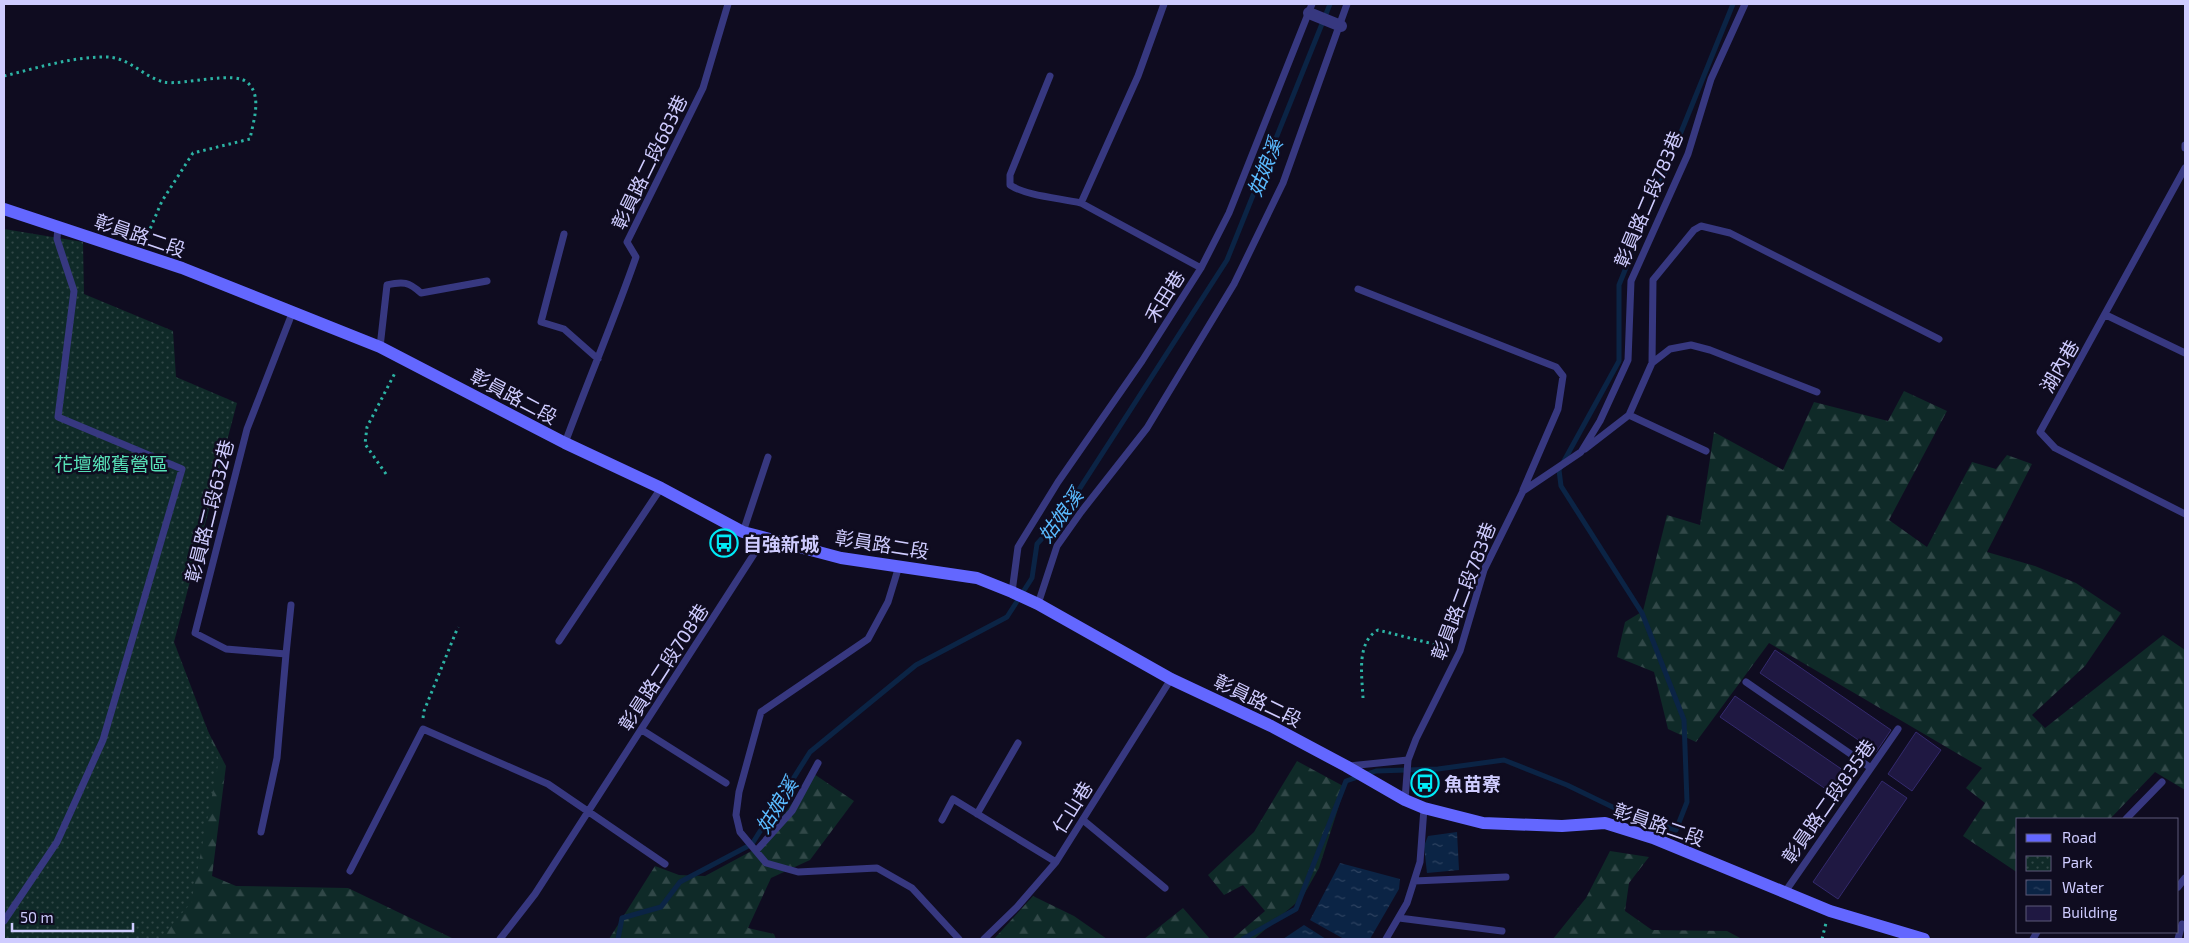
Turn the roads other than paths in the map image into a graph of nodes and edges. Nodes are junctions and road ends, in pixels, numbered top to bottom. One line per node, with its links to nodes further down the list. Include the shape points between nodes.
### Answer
1 (728, 4): 21 (lane, 彰員路二段683巷, via 703,88 627,242 636,258)
2 (1164, 4): 9 (lane, via 1138,76)
3 (1347, 4): 6 (lane)
4 (1745, 4): 27 (lane, 彰員路二段783巷, via 1711,79 1688,154 1631,281 1628,360 1600,421)
5 (1310, 8): 6 (street); 13 (lane, via 1229,213)
6 (1341, 26): 36 (lane, via 1282,183 1234,284 1147,428 1057,546)
7 (1050, 76): 9 (lane, 禾田巷, via 1010,175 1010,186 1022,193 1047,195)
8 (2185, 168): 17 (lane, 湖內巷)
9 (1081, 204): 13 (lane, 禾田巷)
10 (4, 209): 11 (main road, 彰員路二段)
11 (58, 227): 16 (main road, 彰員路二段, via 140,253); 68 (lane, via 57,239 74,291 58,417 182,469 103,740 57,842)
12 (564, 234): 21 (lane, via 541,322 564,329)
13 (1201, 268): 35 (lane, 禾田巷, via 1018,547)
14 (487, 281): 19 (lane, via 421,293 412,284 401,281 387,285)
15 (1358, 289): 30 (lane, via 1556,367 1563,376 1558,409)
16 (293, 312): 19 (main road, 彰員路二段); 39 (lane, 彰員路二段632巷, via 247,429 196,633 226,649)
17 (2106, 316): 20 (lane); 31 (lane, 湖內巷, via 2040,432 2055,448)
18 (1939, 338): 22 (lane, via 1730,233 1701,226 1694,230 1654,280)
19 (380, 347): 25 (main road, 彰員路二段)
20 (2185, 353)
21 (598, 359): 25 (lane, 彰員路二段683巷)
22 (1652, 363): 23 (lane, via 1670,349 1691,345); 24 (lane)
23 (1817, 392)
24 (1629, 416): 26 (lane); 27 (lane)
25 (565, 443): 29 (main road, 彰員路二段)
26 (1706, 451)
27 (1581, 452): 30 (lane, 彰員路二段783巷)
28 (768, 457): 32 (lane)
29 (661, 488): 32 (main road, 彰員路二段); 38 (lane)
30 (1523, 491): 45 (lane, 彰員路二段783巷, via 1484,570 1460,651)
31 (2185, 514)
32 (743, 532): 33 (main road, 彰員路二段)
33 (765, 538): 34 (main road, 彰員路二段, via 841,558); 43 (lane, 彰員路二段708巷)
34 (899, 566): 35 (main road, 彰員路二段, via 977,578); 59 (lane, via 888,602 868,639 761,712 739,792 736,815 740,832)
35 (1012, 592): 36 (main road, 彰員路二段)
36 (1038, 604): 40 (main road, 彰員路二段)
37 (291, 605): 39 (lane)
38 (559, 641)
39 (286, 654): 58 (lane, via 278,758)
40 (1171, 679): 48 (main road, 彰員路二段); 57 (lane, 仁山巷)
41 (1746, 682): 47 (lane)
42 (1898, 729): 47 (lane, 彰員路二段835巷)
43 (642, 730): 50 (lane); 53 (lane, 彰員路二段708巷)
44 (1018, 743): 54 (lane)
45 (1408, 760): 48 (lane); 51 (lane, 彰員路二段783巷)
46 (818, 763): 59 (lane, via 792,811)
47 (1871, 768): 66 (lane, 彰員路二段835巷)
48 (1352, 769): 51 (main road, 彰員路二段)
49 (2162, 782): 55 (lane)
50 (726, 783)
51 (1404, 800): 52 (main road, 彰員路二段)
52 (1424, 808): 64 (lane, via 1420,862); 66 (main road, 彰員路二段, via 1483,823 1562,826 1606,823 1653,838)
53 (588, 812): 61 (lane); 62 (lane, via 548,784 423,729); 71 (lane, 彰員路二段708巷)
54 (977, 814): 56 (lane, via 953,799); 60 (lane)
55 (2127, 818)
56 (942, 820)
57 (1083, 820): 60 (lane, 仁山巷); 65 (lane)
58 (261, 832)
59 (756, 851): 72 (lane, via 766,863 798,872 877,868 912,888)
60 (1056, 862): 73 (lane, 仁山巷)
61 (665, 864)
62 (350, 871)
63 (1506, 877): 64 (lane)
64 (1414, 881): 67 (lane)
65 (1165, 888)
66 (1784, 892): 75 (main road, 彰員路二段, via 1830,911)
67 (1398, 918): 70 (lane); 74 (lane)
68 (4, 921)
69 (2182, 924): 76 (lane)
70 (1502, 931)
71 (500, 939)
72 (960, 939)
73 (984, 939)
74 (1386, 939)
75 (1924, 939)
76 (2178, 939)

